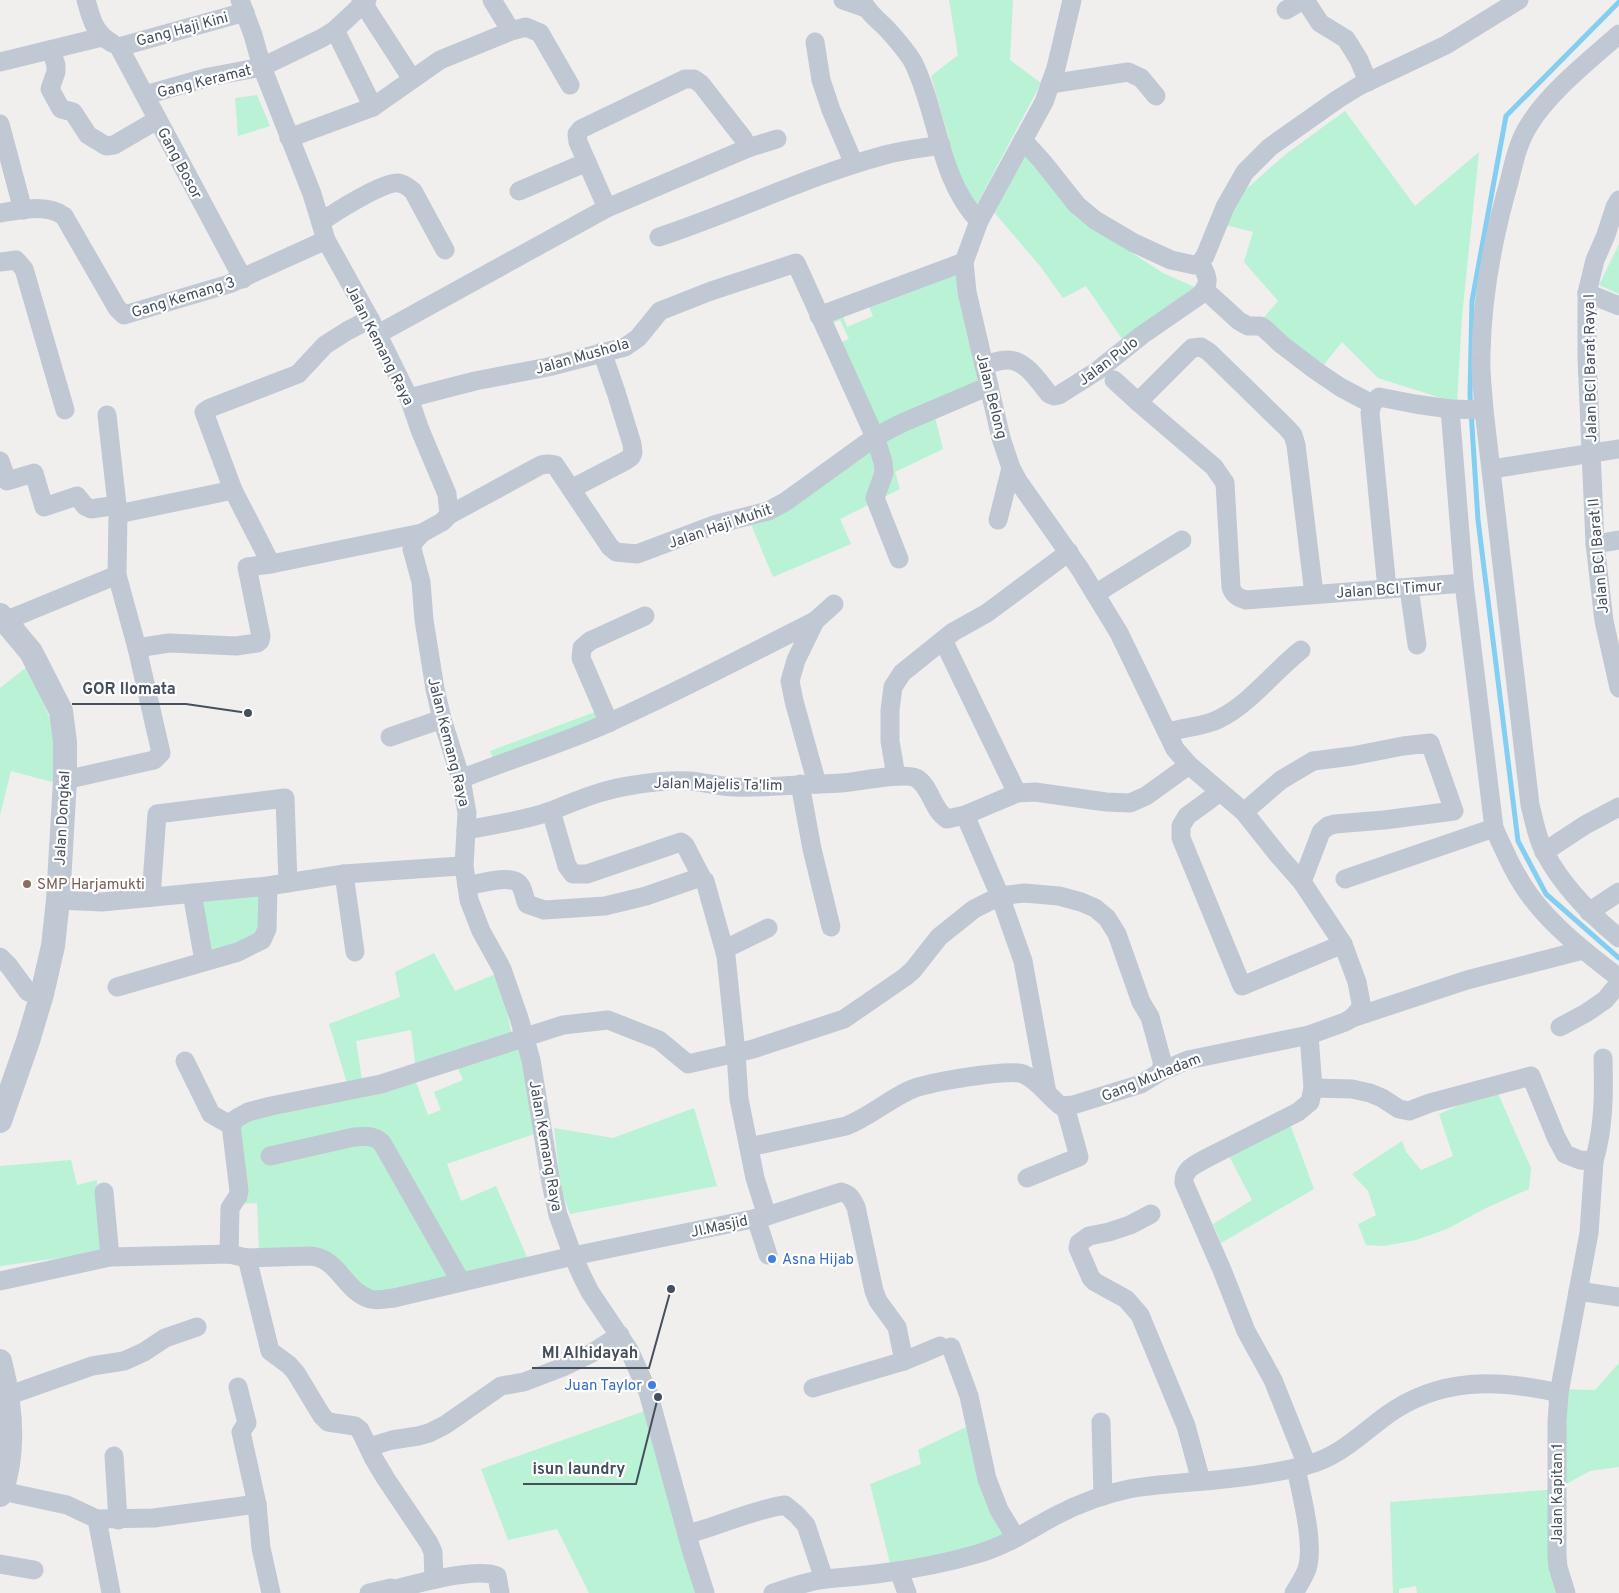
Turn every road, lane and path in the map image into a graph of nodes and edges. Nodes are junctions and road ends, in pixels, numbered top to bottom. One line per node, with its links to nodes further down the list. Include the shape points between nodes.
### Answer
1 (86, 0): 14 (street)
2 (492, 0): 12 (street)
3 (843, 0): 8 (street)
4 (1072, 0): 23 (street, Jalan Belong)
5 (1304, 0): 10 (street); 21 (street, via 1320,23 1346,40)
6 (1519, 0): 21 (street, via 1446,45)
7 (364, 1): 11 (street, Gang Keramat); 20 (street)
8 (864, 4): 32 (street, via 912,61 923,85)
9 (242, 6): 16 (street, Gang Haji Kini); 19 (street, Jalan Kemang Raya)
10 (1286, 10)
11 (334, 30): 19 (street, Gang Keramat); 26 (street)
12 (511, 32): 20 (street, via 440,60); 22 (street, via 526,27 540,33)
13 (1619, 34): 64 (street, via 1546,103 1529,124 1519,144 1503,201 1485,291 1480,354)
14 (102, 37): 16 (street); 17 (street)
15 (814, 42): 35 (street, via 821,80)
16 (120, 47): 24 (street, Gang Bosor)
17 (51, 50): 18 (street); 27 (street, via 56,65 50,84 51,94 61,109 73,112 90,138 111,146)
18 (0, 62)
19 (262, 67): 24 (street, Gang Keramat, via 209,77); 29 (street, Jalan Kemang Raya)
20 (412, 79): 26 (street)
21 (1368, 82): 48 (street, via 1270,146 1244,172)
22 (570, 84)
23 (1050, 84): 25 (street, via 1128,72 1141,78); 31 (street, Jalan Belong)
24 (145, 95): 27 (street, Gang Bosor)
25 (1156, 96)
26 (373, 107): 29 (street)
27 (157, 120): 49 (street, Gang Bosor)
28 (0, 124): 39 (street)
29 (290, 138): 42 (street, Jalan Kemang Raya)
30 (777, 139): 33 (street)
31 (1023, 140): 41 (street, Jalan Belong); 48 (street, via 1077,204 1095,220 1170,260 1194,265)
32 (941, 145): 35 (street, via 886,154); 41 (street, via 956,189)
33 (748, 148): 34 (street, via 701,84 685,78 581,129 578,142); 38 (street)
34 (587, 162): 36 (street); 38 (street)
35 (854, 164): 43 (street)
36 (519, 191)
37 (1619, 200): 51 (street, Jalan BCI Barat Raya I, via 1595,260)
38 (607, 208): 54 (street)
39 (23, 210): 40 (street, Gang Kemang 3); 49 (street, Gang Kemang 3, via 55,210 64,216 124,315)
40 (0, 213)
41 (979, 221): 47 (street, Jalan Belong)
42 (321, 222): 44 (street, Jalan Kemang Raya); 45 (street, via 359,199 398,183 413,192)
43 (659, 237)
44 (326, 240): 49 (street, Gang Kemang 3); 54 (street, Jalan Kemang Raya)
45 (445, 250)
46 (0, 262): 63 (street, via 16,260 24,269)
47 (964, 262): 53 (street); 56 (street, Jalan Belong, via 967,292)
48 (1200, 263): 50 (street, via 1208,276)
49 (243, 279)
50 (1205, 290): 56 (street, Jalan Pulo, via 1097,372 1059,395 1049,394 1026,367 1015,361); 61 (street, via 1239,321 1248,326 1260,326 1315,370)
51 (1587, 293): 52 (street); 68 (street, Jalan BCI Barat Raya I)
52 (1619, 306)
53 (820, 316): 55 (street, Jalan Mushola, via 798,264 794,263 660,311 632,343); 66 (street)
54 (374, 327): 59 (street, Jalan Kemang Raya); 73 (street, via 347,331 330,342 298,374 204,412)
55 (602, 352): 59 (street, Jalan Mushola); 72 (street, via 633,453 625,462)
56 (984, 365): 58 (street, Jalan Belong)
57 (1114, 380): 60 (street)
58 (989, 386): 66 (street, Jalan Haji Muhit); 70 (street, Jalan Belong)
59 (409, 398): 75 (street, Jalan Kemang Raya, via 447,494)
60 (1138, 402): 89 (street, Jalan BCI Timur, via 1214,466 1224,483 1232,592 1246,600); 89 (street, via 1192,348 1200,348 1209,352 1286,427 1296,445)
61 (1372, 404): 62 (street, via 1379,396); 87 (street, via 1370,413)
62 (1452, 409): 64 (street); 85 (street)
63 (65, 410)
64 (1483, 410): 71 (street)
65 (107, 415): 74 (street)
66 (875, 437): 72 (street, Jalan Haji Muhit, via 768,511 717,524 637,554 616,552 610,547); 82 (street, via 884,473 875,498)
67 (1619, 449): 68 (street)
68 (1590, 453): 71 (street); 80 (street, Jalan BCI Barat II)
69 (0, 461): 74 (street, via 7,481 34,473 44,507 77,496 91,509)
70 (1011, 468): 76 (street); 81 (street, Jalan Belong)
71 (1492, 469): 117 (street, via 1526,782)
72 (571, 489): 75 (street, Jalan Haji Muhit, via 555,466 541,465)
73 (233, 490): 74 (street); 83 (street)
74 (117, 510): 84 (street)
75 (449, 516): 77 (street)
76 (998, 520)
77 (422, 533): 83 (street); 100 (street, Jalan Kemang Raya, via 412,549 421,582 431,668)
78 (1182, 540): 88 (street)
79 (1619, 540): 80 (street)
80 (1595, 544): 92 (street, Jalan BCI Barat II)
81 (1069, 552): 88 (street, Jalan Belong); 95 (street, via 987,613)
82 (899, 559)
83 (271, 564): 97 (street, via 247,567 261,636 257,643 236,646 169,643)
84 (117, 575): 93 (street); 97 (street)
85 (1464, 583): 86 (street, Jalan BCI Timur); 115 (street)
86 (1409, 588): 87 (street, Jalan BCI Timur); 96 (street)
87 (1387, 590): 89 (street, Jalan BCI Timur)
88 (1095, 594): 102 (street, Jalan Belong, via 1130,654)
89 (1314, 594)
90 (834, 604): 94 (street)
91 (645, 616): 101 (street, via 590,641 582,648 581,658)
92 (1611, 619): 99 (street, Jalan BCI Barat II)
93 (2, 620): 107 (street, Jalan Dongkal, via 31,652 61,711)
94 (815, 621): 101 (street); 108 (street, via 790,680)
95 (943, 640): 105 (street, via 902,673 893,687 890,741); 110 (street)
96 (1417, 645)
97 (137, 648): 107 (street, via 160,755 154,760)
98 (1301, 650): 102 (street, via 1280,666 1253,695 1221,718)
99 (1619, 688)
100 (442, 719): 103 (street); 106 (street, Jalan Kemang Raya)
101 (609, 723): 106 (street)
102 (1168, 734): 104 (street, Jalan Belong, via 1175,749)
103 (390, 736)
104 (1189, 765): 109 (street, Jalan Belong); 110 (street, via 1146,796 1130,803 1035,792)
105 (896, 776): 108 (street); 114 (street, via 916,778 940,813 948,819)
106 (461, 779): 116 (street, Jalan Kemang Raya, via 467,813)
107 (65, 780): 130 (street, Jalan Dongkal)
108 (809, 784): 112 (street, Jalan Majelis Ta'lim, via 733,787 671,781 634,784 590,795); 132 (street, Jalan Majelis Ta'lim, via 812,848)
109 (1220, 792): 113 (street, Jalan Belong); 135 (street, via 1183,821 1180,832 1242,986)
110 (1017, 793): 114 (street)
111 (1619, 807): 117 (street)
112 (551, 811): 116 (street, Jalan Majelis Ta'lim); 120 (street, via 567,866 573,874 587,874 683,842)
113 (1244, 812): 122 (street, Jalan Belong); 122 (street, via 1281,780 1313,760 1430,743 1454,811 1328,826 1321,832)
114 (965, 815): 128 (street)
115 (1494, 828): 121 (street); 137 (street, via 1531,897)
116 (466, 830): 125 (street, Jalan Kemang Raya)
117 (1544, 852): 131 (street)
118 (460, 866): 119 (street)
119 (344, 874): 123 (street); 138 (street)
120 (702, 878): 125 (street, via 613,904 547,910 527,904 520,885 513,879); 136 (street, via 708,887)
121 (1345, 879)
122 (1302, 882): 135 (street, Jalan Belong)
123 (288, 884): 124 (street); 129 (street, via 285,798 157,814)
124 (268, 886): 127 (street); 140 (street, via 267,929 262,940 238,952)
125 (466, 886): 148 (street, Jalan Kemang Raya, via 475,916 502,969)
126 (1619, 892): 131 (street)
127 (192, 893): 129 (street); 140 (street)
128 (1000, 896): 149 (street, via 957,922 939,937 905,977 844,1019); 152 (street, via 1060,896 1095,908 1107,918 1141,1002 1150,1016); 154 (street, via 1023,961)
129 (151, 897): 130 (street, via 102,902)
130 (58, 900): 156 (street, Jalan Dongkal, via 53,946 40,1001)
131 (1589, 912): 134 (street)
132 (831, 927)
133 (768, 928): 136 (street)
134 (1619, 938)
135 (1342, 944): 145 (street, Jalan Belong, via 1360,993 1360,1010)
136 (725, 949): 149 (street)
137 (1583, 950): 141 (street); 145 (street, Gang Muhadam, via 1467,980)
138 (355, 952)
139 (0, 957): 144 (street)
140 (204, 961): 143 (street)
141 (1619, 978)
142 (1619, 984): 146 (street, via 1605,1000)
143 (117, 988)
144 (28, 992)
145 (1352, 1018): 147 (street, Gang Muhadam)
146 (1560, 1027)
147 (1309, 1035): 152 (street, Gang Muhadam, via 1188,1060); 153 (street)
148 (523, 1037): 149 (street, via 563,1025 608,1020 659,1040 688,1064); 157 (street, via 380,1084 242,1114); 167 (street, Jalan Kemang Raya, via 535,1080 554,1200)
149 (736, 1053): 158 (street, via 739,1099)
150 (1603, 1058): 160 (street, Jalan Kapitan 1, via 1602,1118)
151 (186, 1061): 157 (street, via 211,1114 225,1122)
152 (1162, 1071): 155 (street, Gang Muhadam, via 1141,1084)
153 (1313, 1088): 160 (street, via 1370,1093 1409,1111 1531,1076 1565,1154); 184 (street, via 1310,1102 1304,1109 1205,1159 1190,1168 1184,1177 1246,1331 1273,1380)
154 (1048, 1093): 155 (street); 158 (street, via 1018,1072 934,1083 911,1090 846,1126)
155 (1065, 1106): 161 (street, via 1079,1157)
156 (0, 1121)
157 (233, 1122): 166 (street, via 232,1140 239,1191 230,1208)
158 (749, 1147): 164 (street)
159 (270, 1156): 170 (street, via 354,1137 377,1138)
160 (1594, 1161): 171 (street, Jalan Kapitan 1, via 1591,1216)
161 (1027, 1178)
162 (104, 1192): 168 (street)
163 (1151, 1214): 185 (street, via 1119,1230 1089,1236 1079,1243 1078,1248 1091,1278 1126,1299 1140,1315 1186,1426)
164 (761, 1217): 165 (street); 167 (street, Jl.Masjid); 176 (street, Jl.Masjid, via 841,1192 848,1193 856,1207 874,1291 897,1327)
165 (768, 1255)
166 (238, 1256): 168 (street, Jl.Masjid); 170 (street, Jl.Masjid, via 318,1256 331,1264 362,1296 372,1299 394,1298); 182 (street, via 270,1351 293,1369 328,1422 355,1426 365,1436)
167 (573, 1256): 170 (street, Jl.Masjid); 174 (street, Jalan Kemang Raya, via 590,1292)
168 (110, 1257): 169 (street, Jl.Masjid)
169 (0, 1280)
170 (460, 1282)
171 (1578, 1291): 172 (street); 179 (street, Jalan Kapitan 1)
172 (1619, 1297)
173 (197, 1327): 180 (street, via 165,1338 124,1361 92,1366)
174 (620, 1335): 182 (street, via 563,1367 524,1382 501,1386 429,1433); 191 (street, Jalan Kemang Raya, via 648,1392)
175 (0, 1361): 180 (street)
176 (904, 1361): 178 (street); 192 (street, via 945,1347 969,1396 987,1479)
177 (238, 1387): 188 (street, via 247,1423 241,1432)
178 (813, 1388)
179 (1559, 1393): 184 (street, via 1496,1383 1437,1390 1403,1404 1334,1455); 207 (street, Jalan Kapitan 1, via 1557,1556)
180 (7, 1396): 186 (street, via 11,1436)
181 (1101, 1422): 187 (street)
182 (369, 1447): 196 (street, via 395,1494 429,1543)
183 (114, 1456): 190 (street)
184 (1301, 1467): 185 (street); 206 (street, via 1309,1558)
185 (1201, 1482): 187 (street, via 1130,1489)
186 (1, 1493): 189 (street, via 68,1505)
187 (1103, 1496): 192 (street, via 1058,1514)
188 (257, 1504): 190 (street); 200 (street, via 261,1548)
189 (97, 1518): 190 (street); 199 (street)
190 (118, 1520)
191 (687, 1534): 197 (street, via 785,1505 806,1525); 203 (street, Jalan Kemang Raya)
192 (1016, 1538): 195 (street, via 977,1554)
193 (0, 1564): 194 (street)
194 (34, 1570)
195 (899, 1571): 197 (street); 205 (street)
196 (434, 1579): 198 (street); 202 (street, via 493,1574 497,1576)
197 (833, 1584): 204 (street)
198 (398, 1591): 201 (street, via 391,1588)
199 (110, 1593)
200 (271, 1593)
201 (369, 1593)
202 (500, 1593)
203 (705, 1593)
204 (773, 1593)
205 (908, 1593)
206 (1294, 1593)
207 (1566, 1593)

